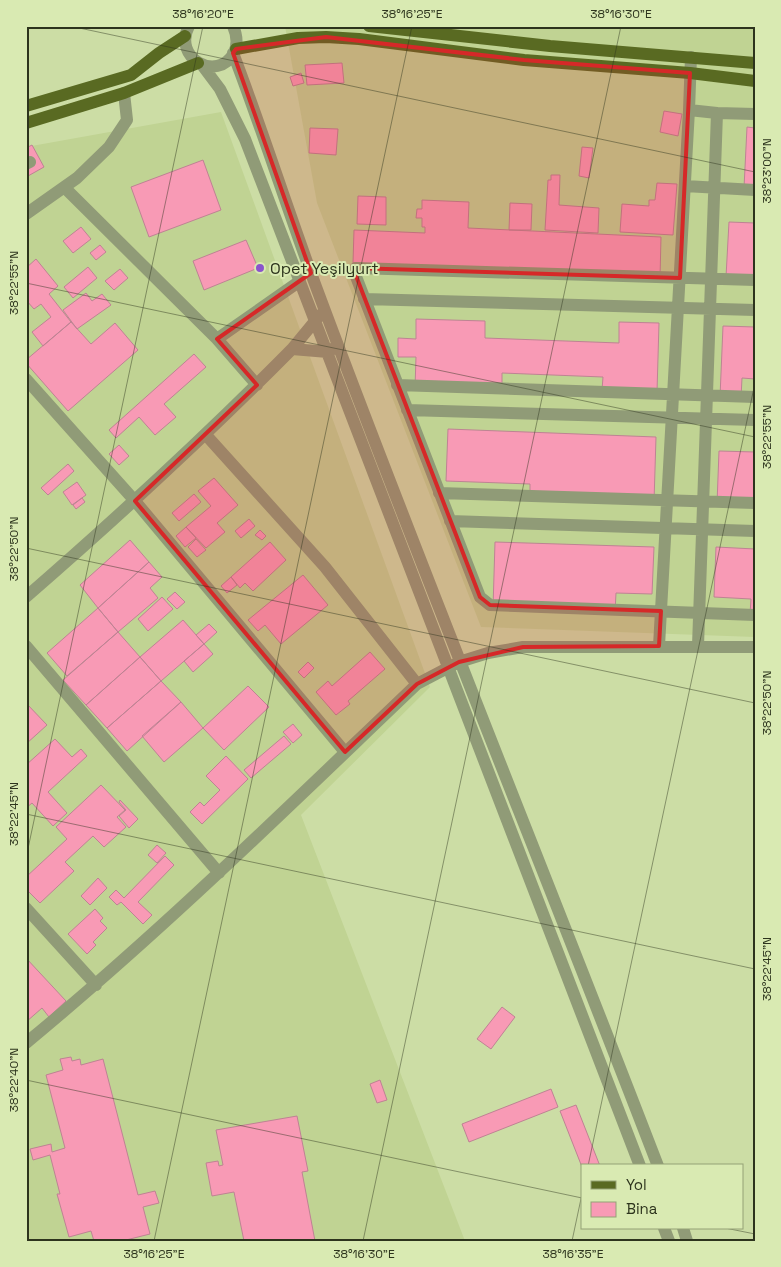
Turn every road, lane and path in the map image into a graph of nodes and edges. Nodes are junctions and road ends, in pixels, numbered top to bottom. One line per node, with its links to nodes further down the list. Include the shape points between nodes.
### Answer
1 (233, 26): 5 (street, via 237,41)
2 (369, 26): 4 (main road)
3 (187, 29): 8 (street, via 185,45 188,54); 12 (main road, via 131,75)
4 (458, 31): 6 (main road, via 550,46)
5 (234, 51): 8 (street, via 226,62 210,66); 9 (main road, via 298,38 326,37 524,60); 29 (street)
6 (691, 58): 7 (main road); 9 (street)
7 (755, 62)
8 (200, 64): 11 (main road); 25 (street, via 220,89 241,131)
9 (690, 73): 10 (main road); 13 (street)
10 (755, 81)
11 (124, 93): 16 (main road); 18 (street, via 127,120 109,147)
12 (26, 106)
13 (689, 110): 14 (street); 17 (street)
14 (717, 113): 15 (street); 19 (street)
15 (755, 114)
16 (26, 123)
17 (685, 186): 19 (street); 22 (street)
18 (64, 187): 21 (street); 32 (street)
19 (714, 188): 20 (street); 23 (street)
20 (755, 190)
21 (26, 214)
22 (680, 278): 23 (street); 26 (street, via 356,268); 27 (street)
23 (711, 279): 24 (street); 28 (street)
24 (755, 280)
25 (300, 281): 31 (street); 32 (street)
26 (364, 299): 27 (street); 37 (street)
27 (678, 308): 28 (street); 38 (street)
28 (710, 309): 30 (street); 39 (street)
29 (325, 310): 31 (street); 34 (street)
30 (755, 310)
31 (315, 320): 33 (street); 34 (street)
32 (217, 339): 36 (street)
33 (292, 349): 34 (street); 36 (street)
34 (333, 349): 63 (street)
35 (26, 379): 48 (street)
36 (256, 385): 45 (street)
37 (397, 385): 38 (street); 41 (street)
38 (673, 394): 39 (street); 42 (street)
39 (707, 396): 40 (street); 43 (street)
40 (755, 397)
41 (407, 410): 42 (street); 46 (street)
42 (672, 418): 43 (street); 47 (street)
43 (706, 419): 44 (street); 49 (street)
44 (755, 420)
45 (206, 435): 48 (street); 64 (street, via 325,567)
46 (439, 493): 47 (street); 51 (street)
47 (667, 500): 49 (street); 52 (street)
48 (136, 501): 55 (street); 65 (street)
49 (703, 501): 50 (street); 53 (street)
50 (755, 502)
51 (450, 521): 52 (street); 56 (street, via 480,597 490,605)
52 (666, 528): 53 (street); 56 (street)
53 (702, 529): 54 (street); 57 (street)
54 (755, 531)
55 (26, 597)
56 (661, 611): 57 (street); 60 (street)
57 (699, 613): 58 (street); 61 (street)
58 (755, 615)
59 (26, 646): 66 (street)
60 (659, 646): 61 (street); 63 (street, via 522,647)
61 (698, 646): 62 (street)
62 (755, 647)
63 (454, 664): 64 (street); 70 (street); 71 (street, via 591,992)
64 (417, 684): 65 (street)
65 (345, 752): 66 (street)
66 (219, 873): 68 (street)
67 (26, 908): 68 (street)
68 (96, 984): 69 (street)
69 (26, 1043)
70 (639, 1164)
71 (657, 1164)

